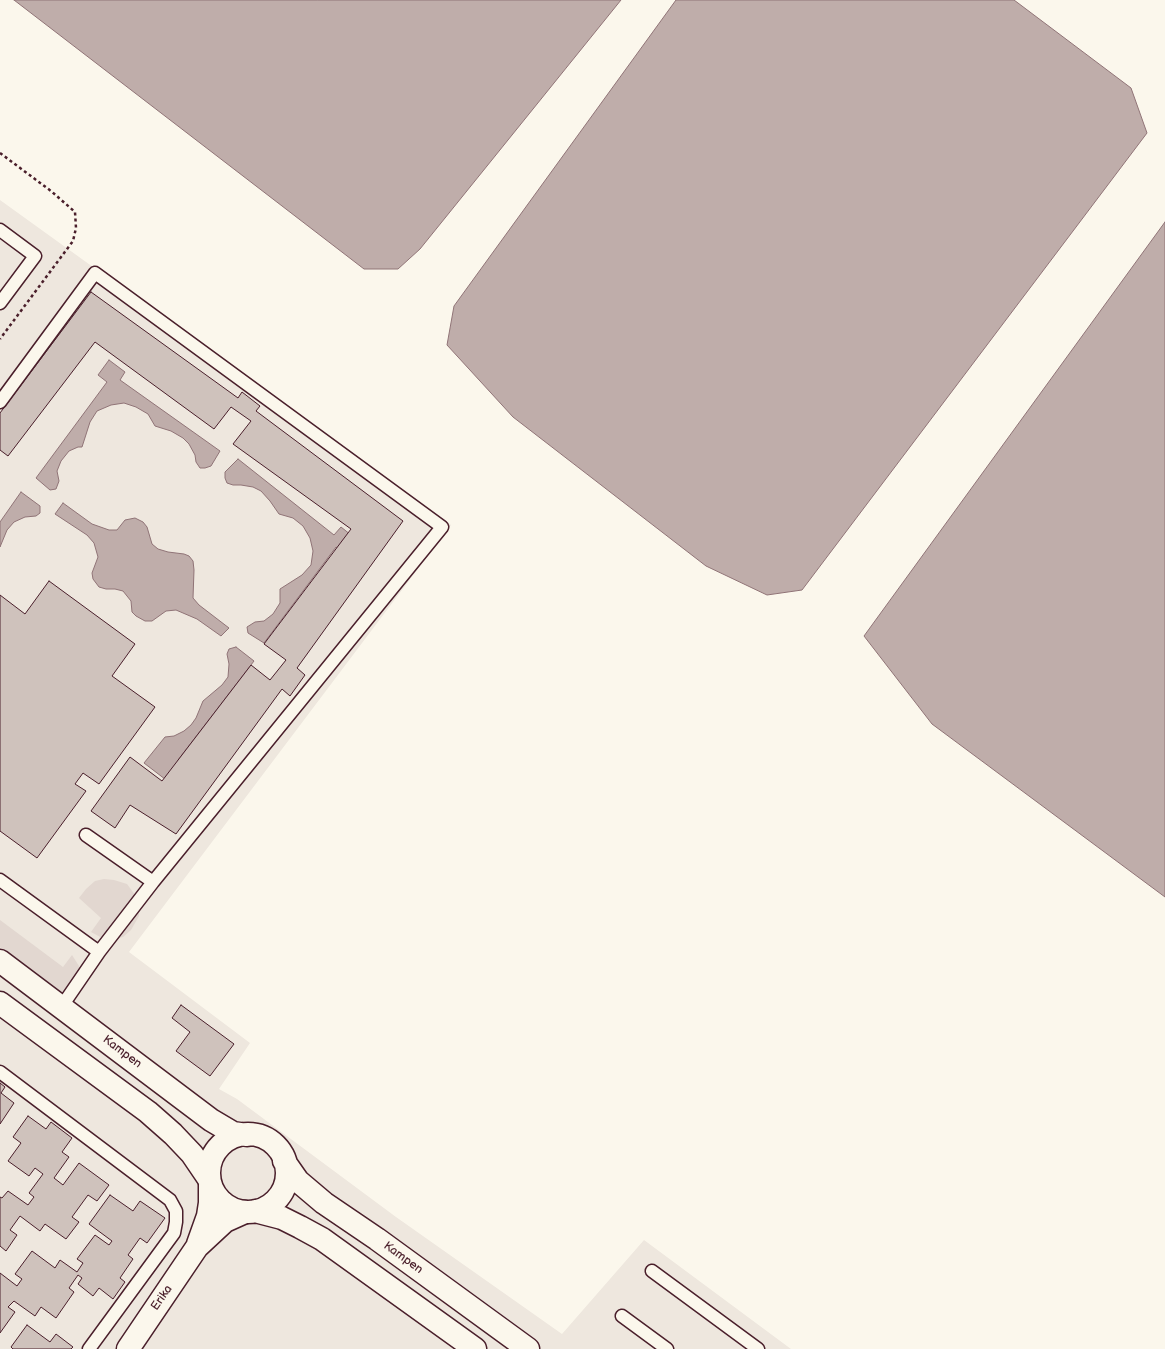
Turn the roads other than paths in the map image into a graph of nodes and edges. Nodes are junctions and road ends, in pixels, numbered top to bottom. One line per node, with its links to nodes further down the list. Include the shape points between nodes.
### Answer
1 (0, 230): 2 (lane, via 35,256)
2 (0, 303)
3 (0, 402): 6 (lane, via 95,273 442,527)
4 (86, 835): 6 (lane)
5 (0, 880): 7 (lane)
6 (153, 882): 7 (lane)
7 (99, 952): 10 (lane)
8 (0, 961): 10 (street, Kampen)
9 (0, 1003): 14 (street, via 148,1112 192,1154)
10 (62, 1006): 12 (street, Kampen, via 211,1120 233,1132)
11 (0, 1072): 19 (lane, via 170,1200 176,1211 174,1233)
12 (247, 1135): 13 (street, via 266,1139 276,1146); 14 (street, via 228,1139 218,1148 211,1159 208,1172)
13 (284, 1161): 15 (street, via 287,1169 286,1182 281,1194 262,1210); 22 (street, Kampen, via 298,1181 324,1203)
14 (210, 1182): 15 (street, via 216,1196 226,1206 237,1211); 16 (street, Erika, via 208,1216)
15 (250, 1212): 16 (street, Erika, via 225,1221); 21 (street, via 282,1218 322,1239)
16 (197, 1247): 20 (street, Erika)
17 (652, 1271): 24 (lane)
18 (622, 1316): 23 (lane)
19 (89, 1349)
20 (128, 1349)
21 (475, 1349)
22 (528, 1349)
23 (667, 1349)
24 (758, 1349)

